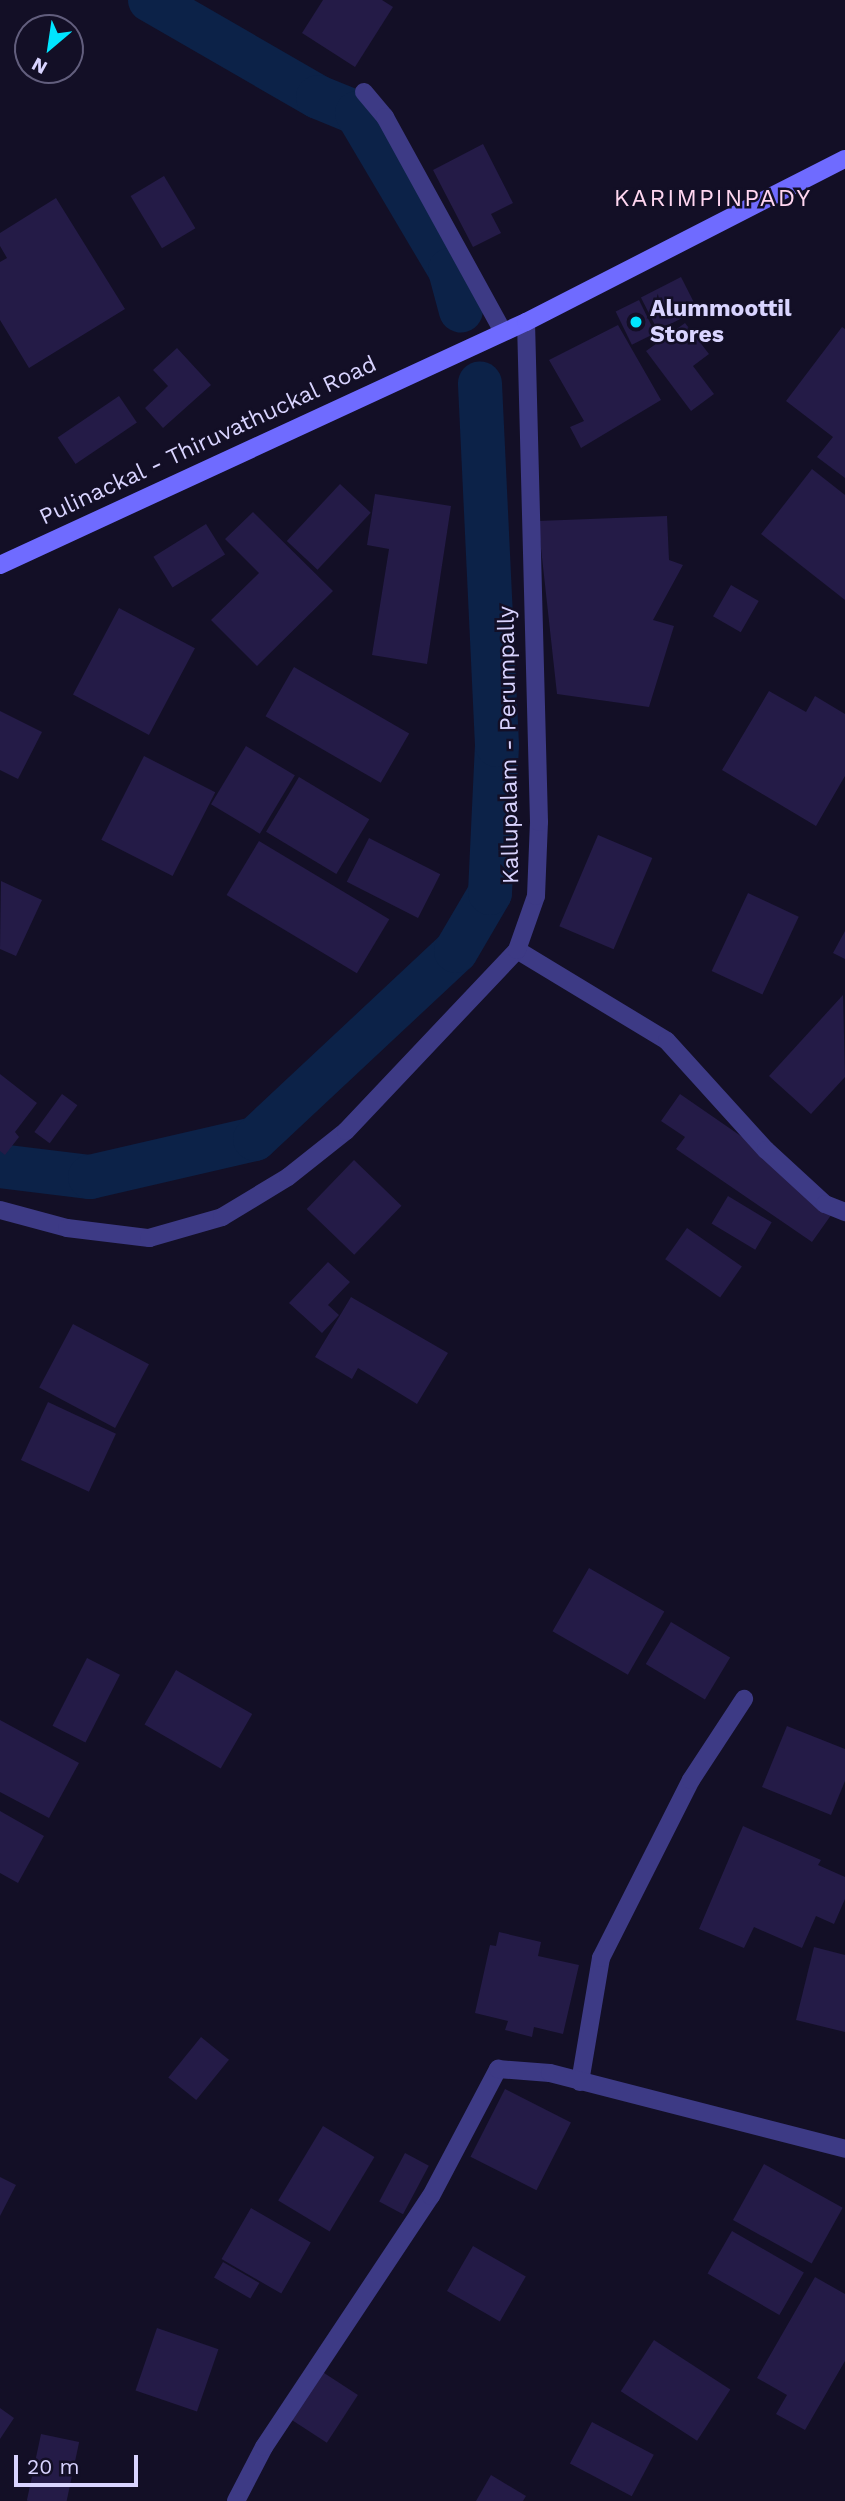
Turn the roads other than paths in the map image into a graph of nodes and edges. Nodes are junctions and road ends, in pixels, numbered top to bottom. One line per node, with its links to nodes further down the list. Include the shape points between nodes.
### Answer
1 (364, 92): 4 (street, via 385,117)
2 (845, 159): 3 (main road)
3 (526, 322): 4 (main road); 6 (street, Kallupalam - Perumpally, via 539,822 536,896)
4 (496, 335): 5 (main road, Pulinackal - Thiruvathuckal Road)
5 (0, 565)
6 (517, 950): 7 (street, via 346,1131 288,1177 222,1217 149,1238 67,1228); 8 (street, via 667,1041 766,1150 825,1204)
7 (0, 1210)
8 (845, 1212)
9 (744, 1699): 10 (street, via 691,1780 601,1958)
10 (580, 2082): 11 (street); 12 (street, via 550,2073 498,2069 431,2196 264,2447)
11 (845, 2149)
12 (236, 2501)

